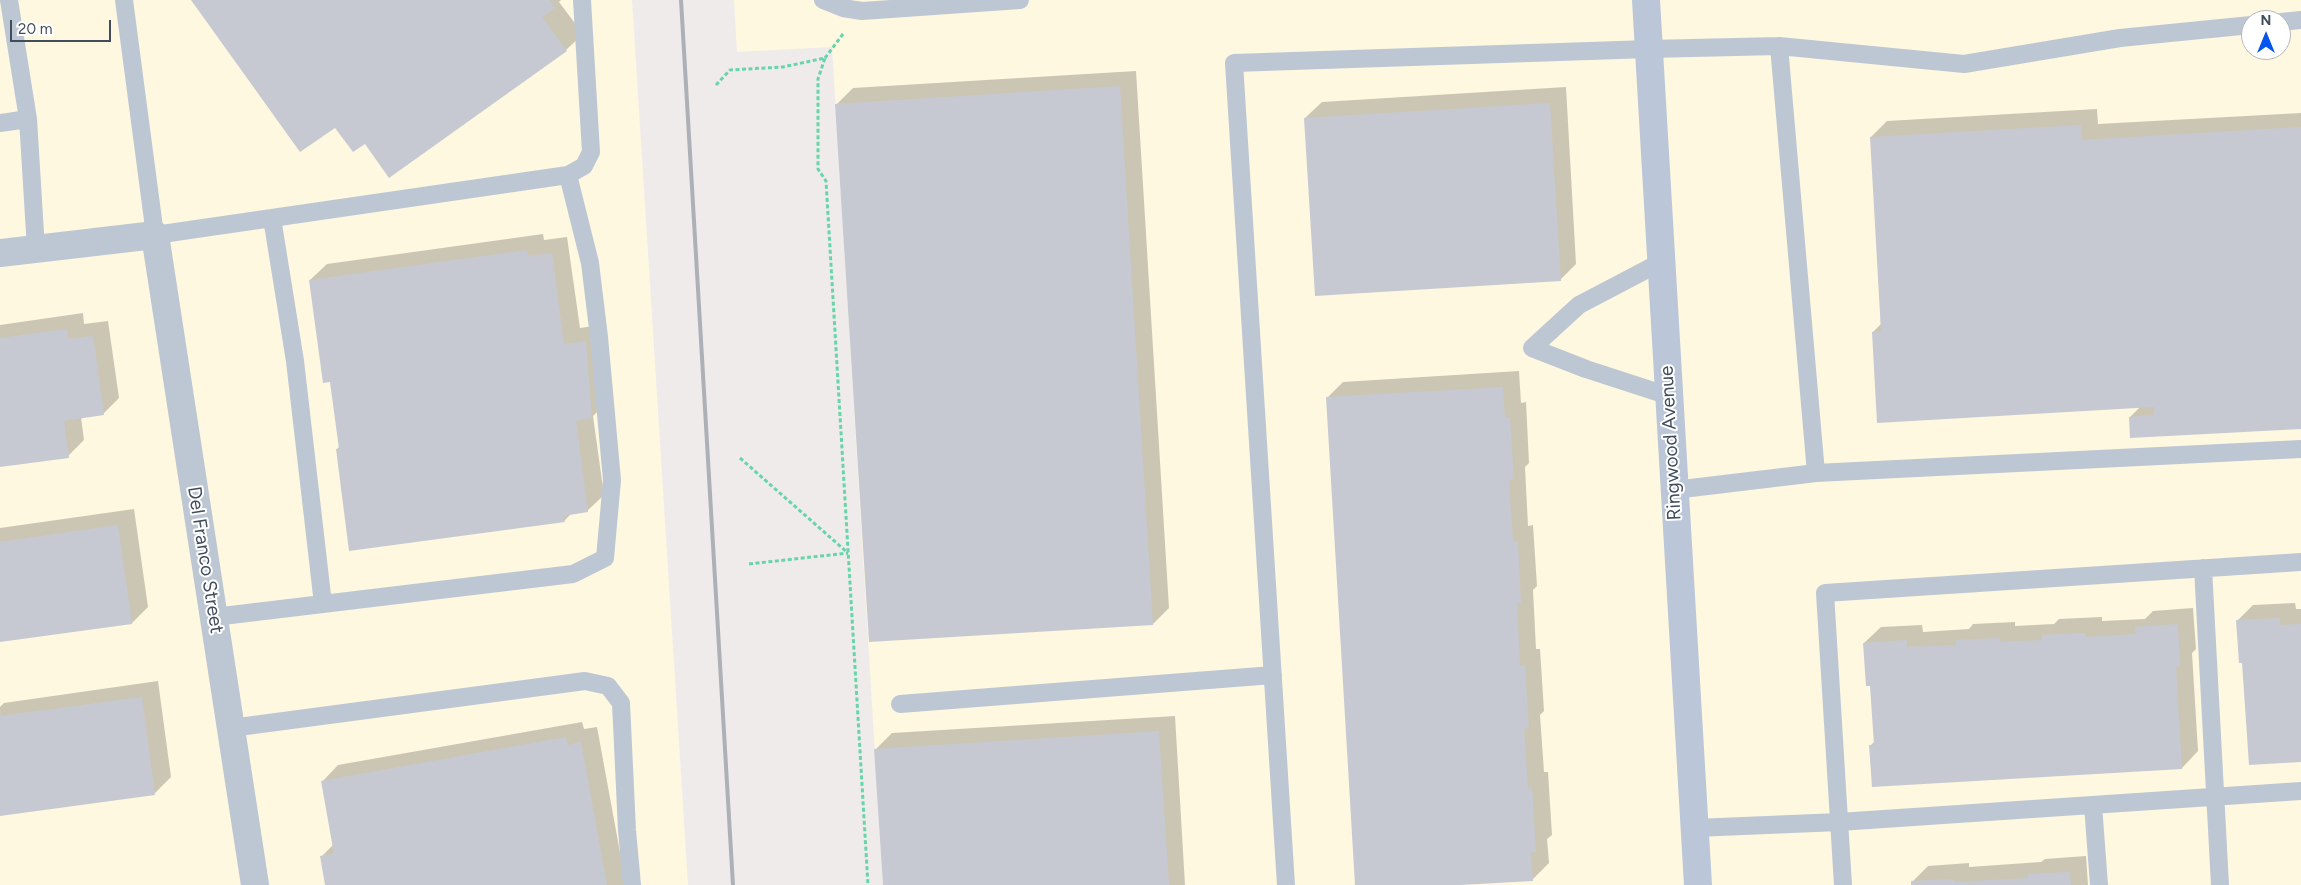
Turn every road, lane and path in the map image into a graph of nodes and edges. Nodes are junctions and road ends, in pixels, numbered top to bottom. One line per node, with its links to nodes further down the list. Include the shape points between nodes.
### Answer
1 (9, 0): 11 (lane)
2 (124, 0): 15 (lane)
3 (582, 0): 13 (lane, via 591,152 584,166)
4 (823, 0): 5 (lane, via 842,8 862,11)
5 (1020, 0)
6 (1646, 0): 9 (street, Ringwood Avenue)
7 (2241, 26): 8 (lane, via 2120,38 1964,64)
8 (1779, 46): 9 (lane); 22 (lane)
9 (1649, 48): 18 (street, Ringwood Avenue); 30 (lane, via 1234,63)
10 (716, 84): 24 (path, via 730,70 783,67 825,58 818,80 818,169 826,181)
11 (28, 119): 12 (lane); 16 (lane)
12 (0, 123)
13 (568, 175): 14 (lane); 28 (lane, via 590,263 599,337 612,480 605,558 573,574)
14 (272, 218): 15 (lane); 28 (lane, via 295,362)
15 (155, 235): 16 (street); 29 (street, Del Franco Street)
16 (36, 249): 17 (street)
17 (0, 253)
18 (1661, 262): 19 (street, Ringwood Avenue); 19 (lane, via 1578,305 1532,348)
19 (1669, 396): 23 (street, Ringwood Avenue)
20 (2301, 449): 22 (lane)
21 (740, 458): 24 (path)
22 (1816, 473): 23 (lane)
23 (1674, 490): 37 (street, Ringwood Avenue)
24 (848, 553): 26 (path); 40 (path)
25 (2301, 562): 27 (lane)
26 (749, 564)
27 (2203, 568): 34 (lane); 36 (lane, via 1825,593)
28 (323, 604): 29 (lane)
29 (214, 616): 32 (street, Del Franco Street)
30 (1273, 675): 31 (lane); 41 (lane)
31 (900, 704)
32 (231, 728): 38 (street, Del Franco Street); 39 (lane, via 585,681 608,686 621,703)
33 (2301, 791): 34 (lane)
34 (2215, 797): 35 (lane); 45 (lane)
35 (2093, 805): 36 (lane); 44 (lane)
36 (1839, 822): 37 (lane); 43 (lane)
37 (1695, 828): 42 (street, Ringwood Avenue)
38 (255, 885)
39 (632, 885)
40 (868, 885)
41 (1286, 885)
42 (1698, 885)
43 (1843, 885)
44 (2098, 885)
45 (2220, 885)

